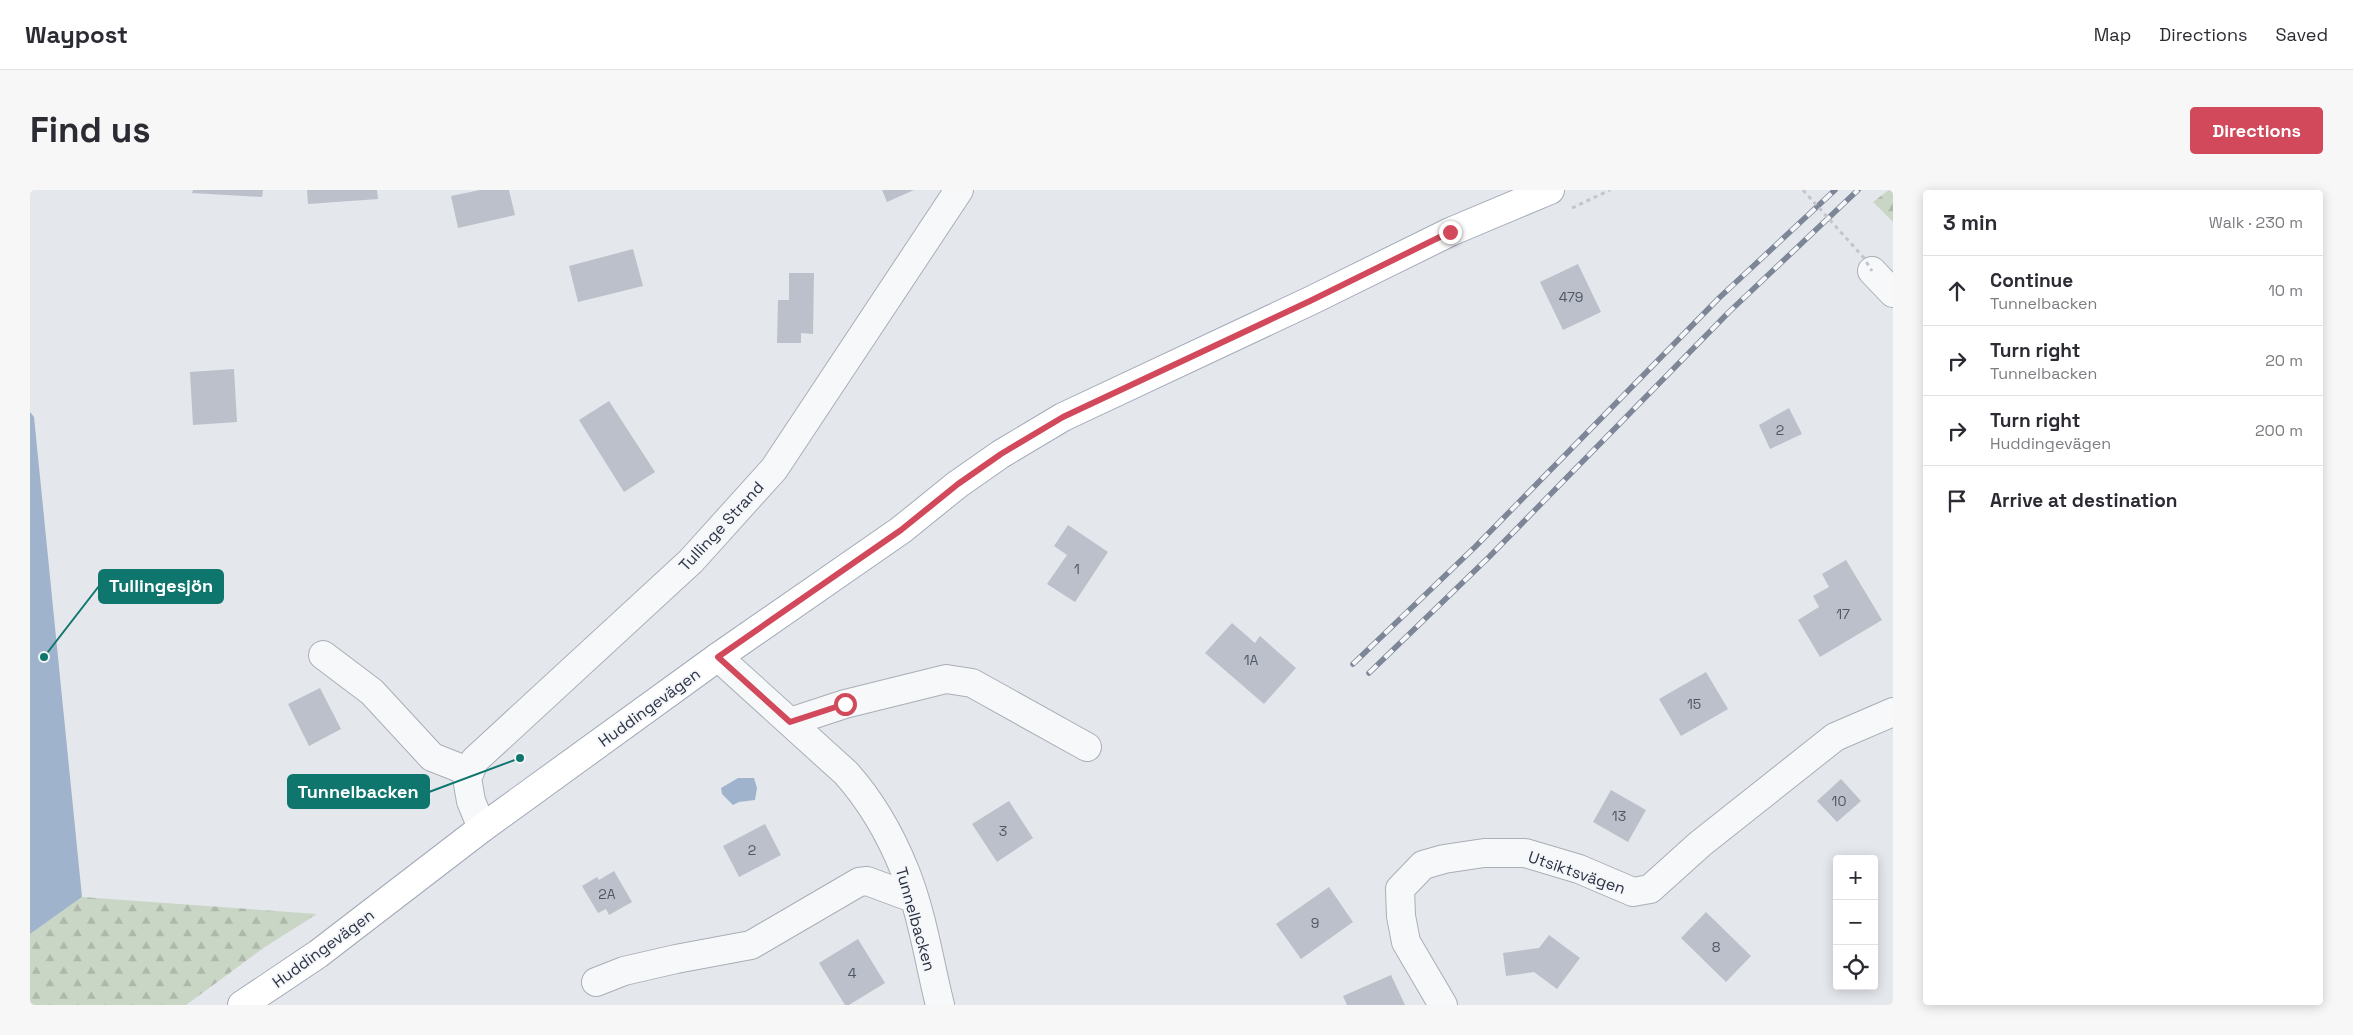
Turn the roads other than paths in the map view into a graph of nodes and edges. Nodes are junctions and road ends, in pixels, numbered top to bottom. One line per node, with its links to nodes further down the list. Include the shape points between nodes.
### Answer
1 (959, 190): 10 (street, Tullinge Strand, via 774,469 691,561 475,760)
2 (1550, 190): 6 (main road, Huddingevägen, via 1450,232 1063,417 1001,454 901,530)
3 (1872, 271): 4 (street)
4 (1893, 294)
5 (323, 655): 10 (street, via 372,692 432,757)
6 (718, 657): 8 (street, Tunnelbacken); 11 (main road, Huddingevägen)
7 (1893, 712): 16 (street, Utsiktsvägen, via 1835,737 1700,844 1650,889 1633,892 1579,869 1525,853 1484,853 1423,865 1400,889 1401,916 1406,942)
8 (790, 722): 9 (street, via 845,704 946,679 972,683); 12 (street, Tunnelbacken, via 862,792 906,871)
9 (1087, 747)
10 (470, 772): 11 (street, via 466,778)
11 (482, 828): 14 (main road, Huddingevägen, via 318,954)
12 (913, 898): 13 (street, via 867,880 751,945 624,971); 15 (street, Tunnelbacken)
13 (596, 982)
14 (242, 1005)
15 (940, 1005)
16 (1442, 1005)

